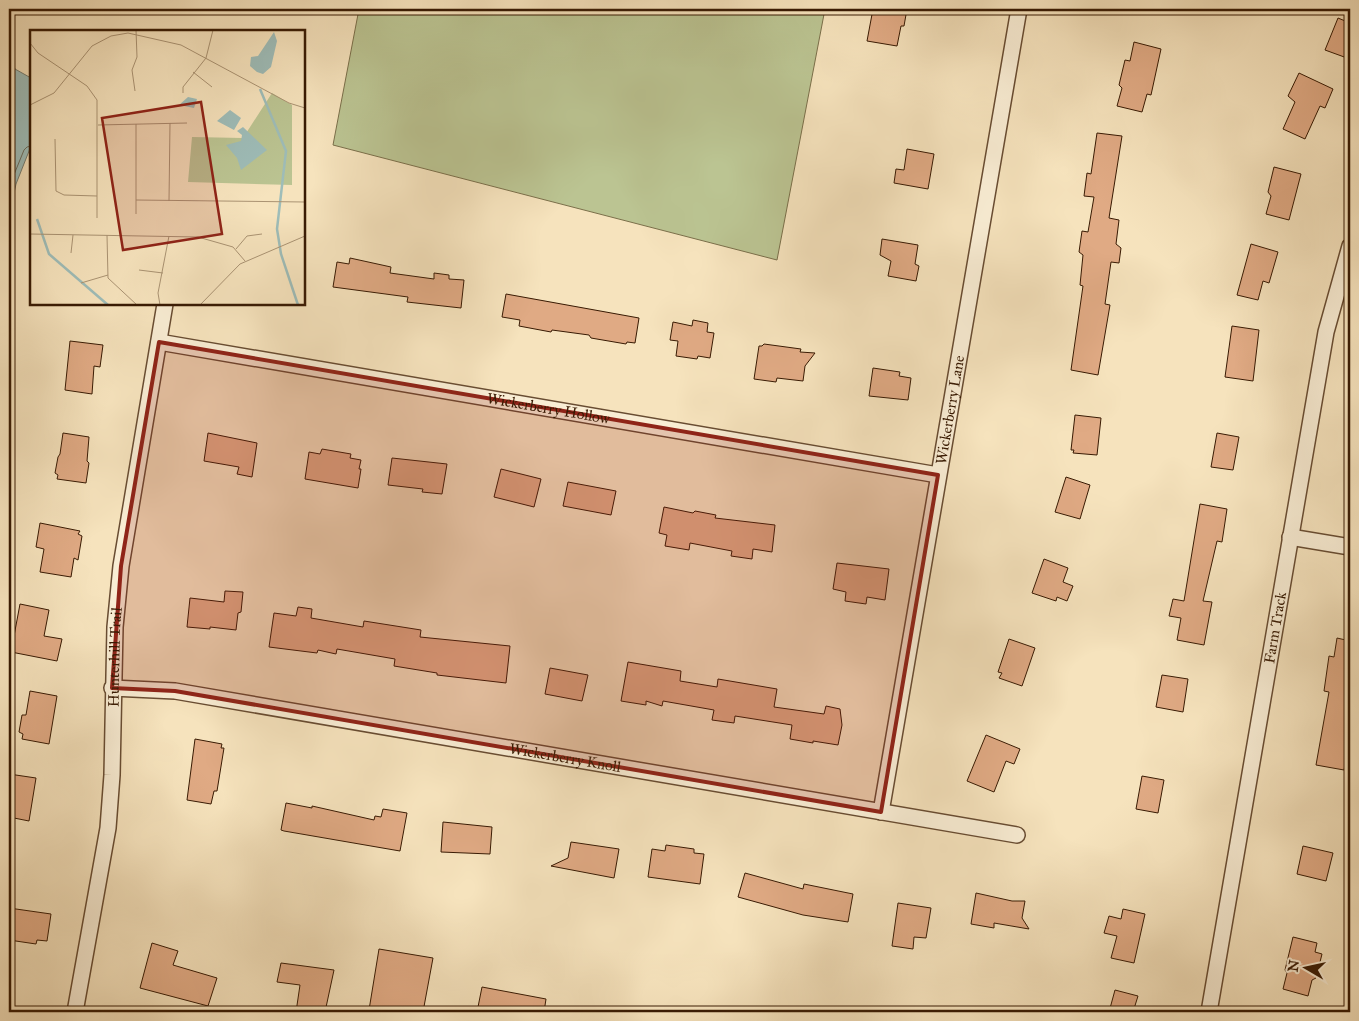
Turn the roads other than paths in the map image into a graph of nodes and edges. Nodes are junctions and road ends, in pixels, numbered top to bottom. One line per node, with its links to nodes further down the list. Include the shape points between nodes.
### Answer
1 (1018, 9): 5 (street, Wickerberry Lane)
2 (1350, 246): 6 (street, Farm Track, via 1326,332)
3 (165, 305): 4 (street, Hunterhill Trail)
4 (158, 342): 5 (street, Wickerberry Hollow); 8 (street, Hunterhill Trail, via 121,566)
5 (938, 475): 9 (street, Wickerberry Lane)
6 (1290, 537): 7 (street); 12 (street, Farm Track)
7 (1350, 547)
8 (112, 688): 9 (street, Wickerberry Knoll, via 175,691); 11 (street, Hunterhill Trail, via 112,776 108,828)
9 (881, 812): 10 (street, Wickerberry Knoll)
10 (1017, 835)
11 (75, 1012)
12 (1209, 1012)

